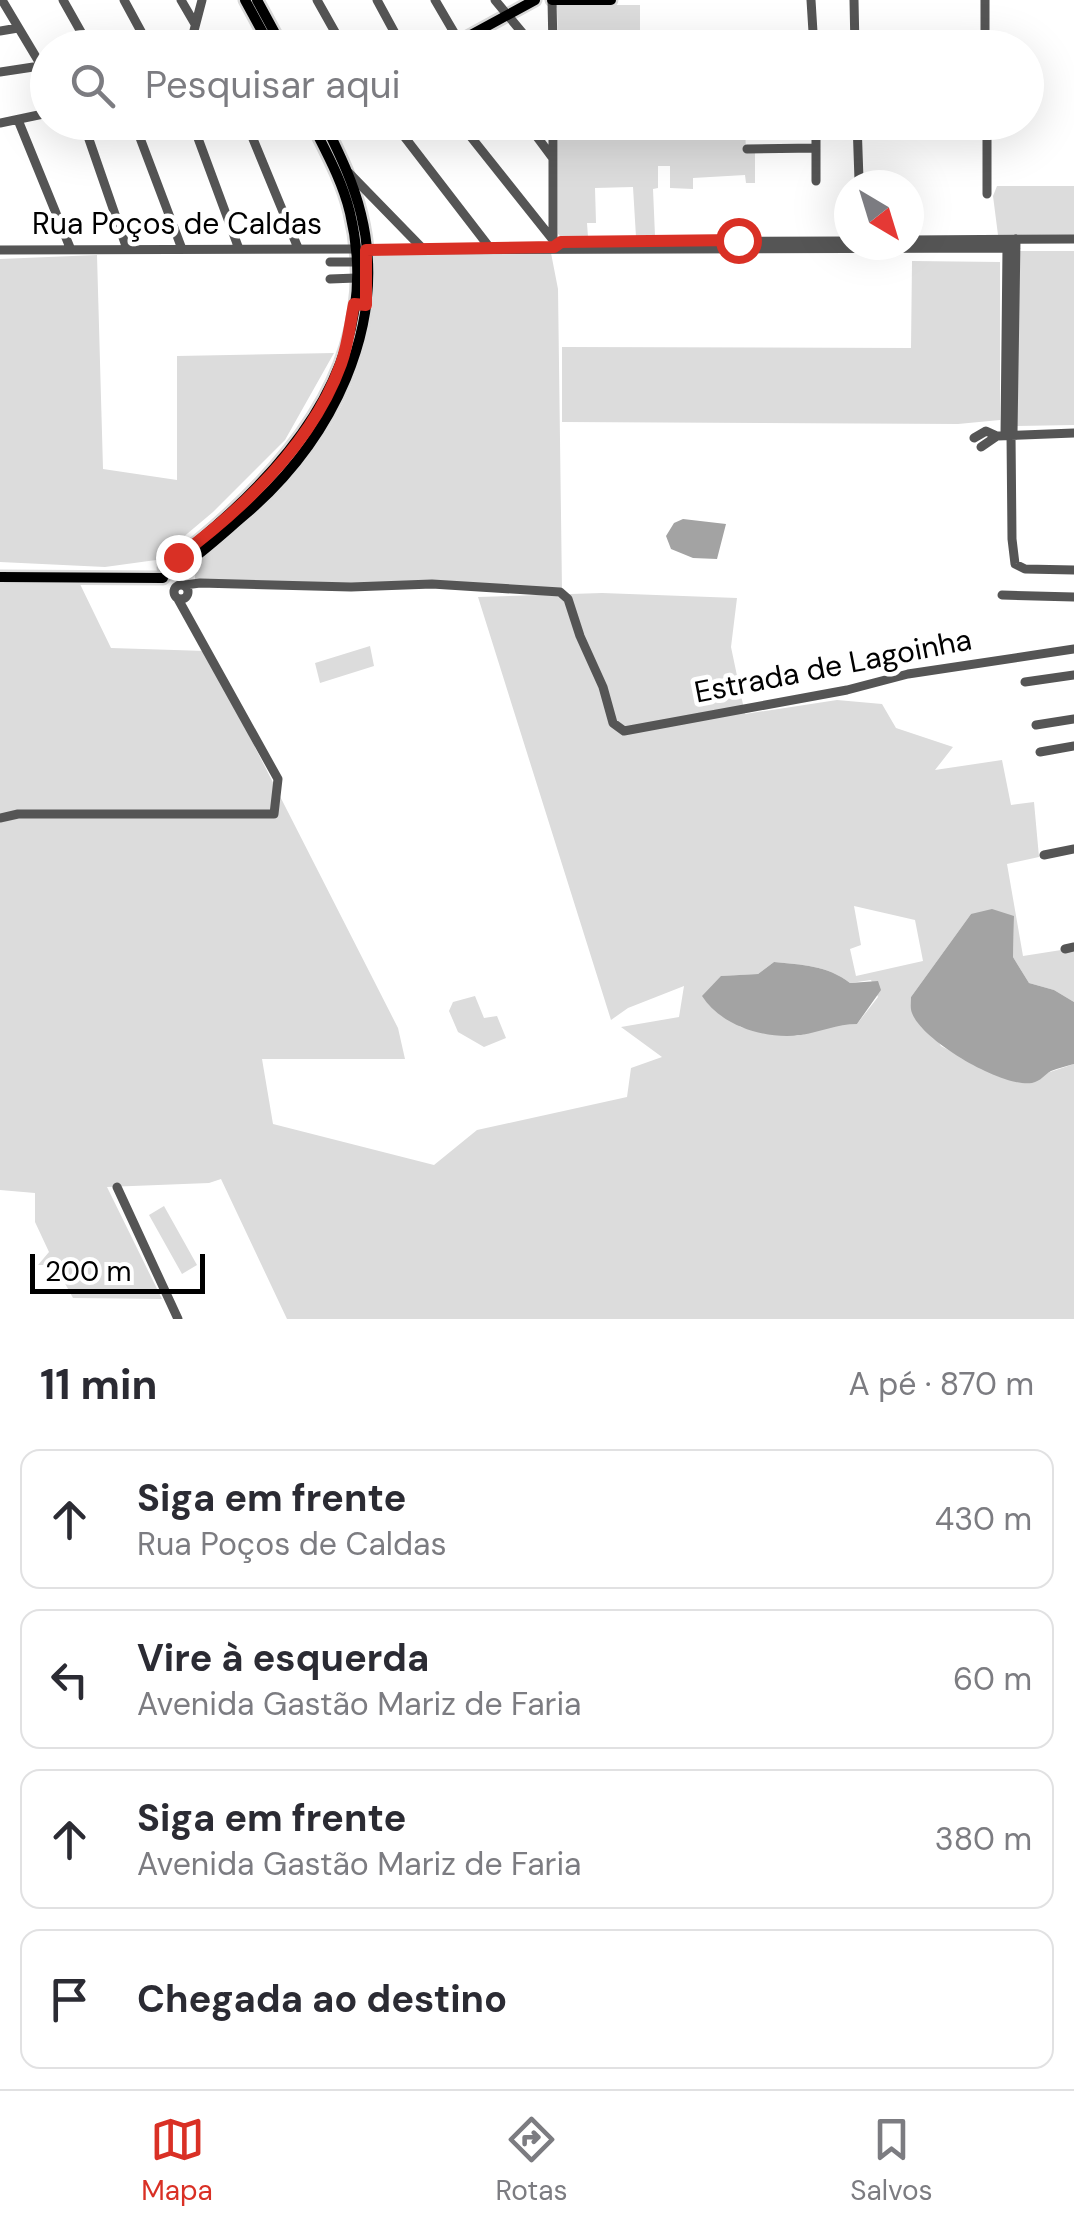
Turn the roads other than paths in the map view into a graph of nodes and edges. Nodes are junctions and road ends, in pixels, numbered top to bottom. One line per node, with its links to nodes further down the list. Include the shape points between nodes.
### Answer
1 (2, 0): 20 (street)
2 (63, 0): 21 (street)
3 (124, 0): 22 (street)
4 (181, 0): 19 (street)
5 (202, 0): 19 (street)
6 (245, 0): 24 (main road)
7 (257, 0): 25 (main road)
8 (318, 0): 26 (street)
9 (376, 0): 27 (street)
10 (435, 0): 28 (street)
11 (495, 0): 18 (street)
12 (535, 0): 18 (main road)
13 (552, 0): 14 (main road); 31 (street)
14 (611, 0)
15 (811, 0): 32 (street)
16 (854, 0): 33 (street)
17 (986, 0): 34 (street)
18 (507, 14): 29 (main road); 30 (street)
19 (196, 24): 23 (street)
20 (18, 28): 35 (street); 36 (street)
21 (80, 30)
22 (140, 30)
23 (193, 30)
24 (261, 30)
25 (274, 30)
26 (334, 30)
27 (393, 30)
28 (456, 30)
29 (482, 30)
30 (520, 30)
31 (553, 30)
32 (813, 30)
33 (855, 30)
34 (986, 30)
35 (0, 31)
36 (30, 49)
37 (30, 68): 38 (street)
38 (0, 72)
39 (30, 117): 40 (street)
40 (18, 120): 41 (street); 74 (street)
41 (0, 123)
42 (88, 140): 69 (street)
43 (141, 140): 70 (street)
44 (199, 140): 71 (street)
45 (253, 140): 67 (street)
46 (320, 140): 72 (main road)
47 (333, 140): 59 (main road)
48 (407, 140): 68 (street)
49 (473, 140): 65 (street)
50 (539, 140): 57 (street)
51 (553, 140): 57 (street)
52 (816, 140): 55 (street)
53 (858, 140): 58 (street)
54 (986, 140): 61 (street)
55 (816, 148): 56 (street); 60 (street)
56 (746, 149)
57 (553, 159): 65 (street)
58 (859, 170)
59 (349, 173): 72 (main road, via 363,222); 75 (street)
60 (816, 181)
61 (988, 194)
62 (1074, 239): 66 (street, Rua Poços de Caldas)
63 (834, 240): 65 (street, Rua Poços de Caldas)
64 (924, 241): 66 (street, Rua Poços de Caldas)
65 (554, 244): 66 (street, Rua Poços de Caldas, via 560,252); 68 (street, Rua Poços de Caldas)
66 (1013, 245): 82 (street)
67 (298, 248): 71 (street, Rua Poços de Caldas); 72 (street, Rua Poços de Caldas)
68 (490, 248): 75 (street, Rua Poços de Caldas)
69 (127, 249): 70 (street, Rua Poços de Caldas); 74 (street, Rua Poços de Caldas)
70 (182, 249): 71 (street, Rua Poços de Caldas)
71 (240, 249)
72 (361, 249): 75 (street, Rua Poços de Caldas); 77 (main road); 80 (main road)
73 (0, 250): 74 (street, Rua Poços de Caldas)
74 (71, 250)
75 (423, 250)
76 (330, 262): 77 (street)
77 (356, 262): 78 (main road)
78 (356, 278): 79 (street); 80 (main road)
79 (330, 279)
80 (359, 309): 85 (main road, via 341,366 302,437)
81 (1074, 433): 82 (street)
82 (1006, 434): 83 (street, via 986,431); 84 (street, via 1015,564)
83 (978, 443)
84 (1074, 570)
85 (165, 573): 86 (main road); 87 (street)
86 (0, 577)
87 (179, 591): 90 (street, Estrada de Lagoinha, via 200,583 560,592 616,727 628,731); 97 (street, via 278,778 274,814)
88 (1002, 594): 89 (street)
89 (1074, 597)
90 (1074, 648)
91 (1074, 675): 92 (street)
92 (1026, 682)
93 (1074, 719): 94 (street)
94 (1036, 724)
95 (1074, 746): 96 (street)
96 (1040, 752)
97 (0, 818)
98 (1074, 849): 99 (street)
99 (1044, 855)
100 (117, 1188): 101 (street)
101 (178, 1319)

